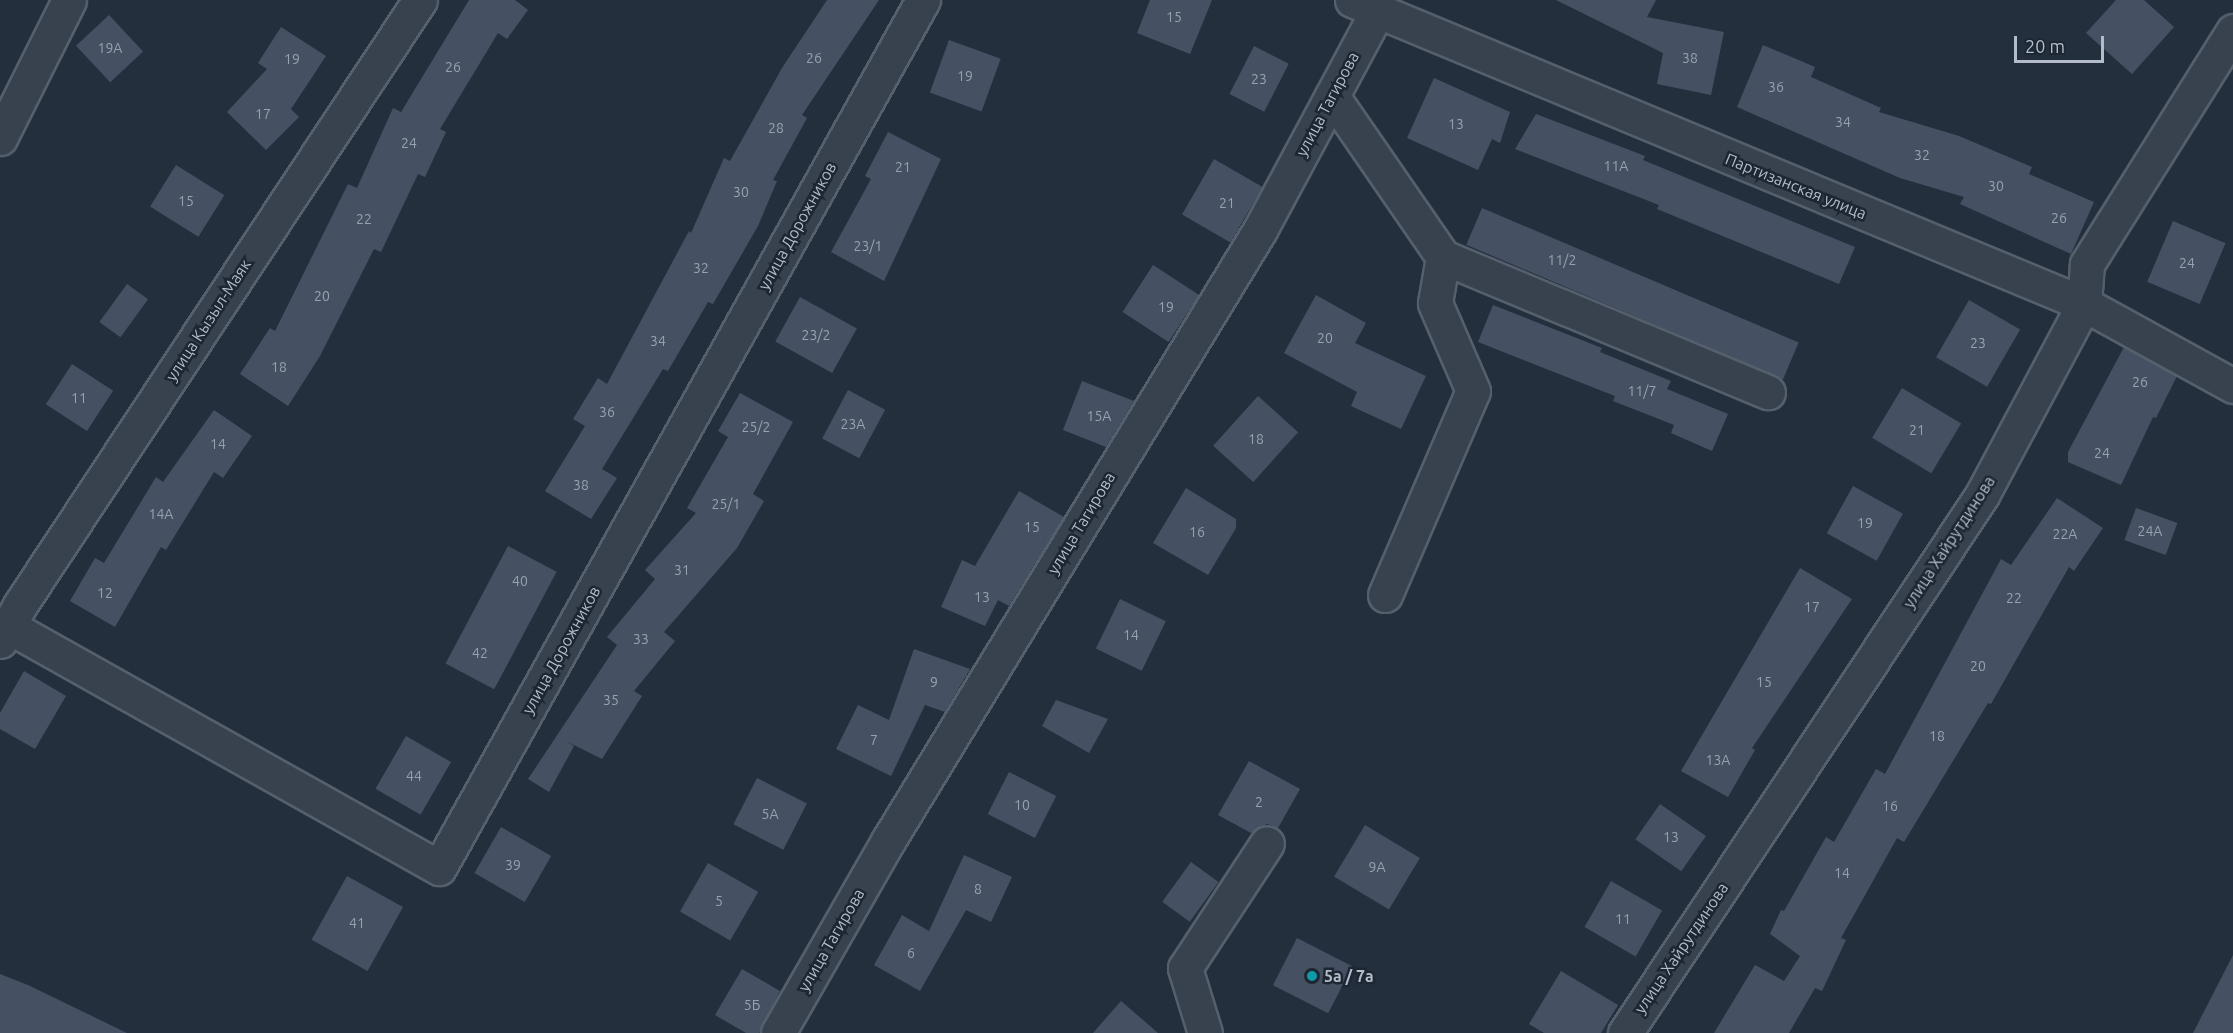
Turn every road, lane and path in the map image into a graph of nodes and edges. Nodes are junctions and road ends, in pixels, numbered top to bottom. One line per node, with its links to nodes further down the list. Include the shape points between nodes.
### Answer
1 (69, 0): 7 (street)
2 (420, 0): 13 (street, улица Кызыл-Маяк)
3 (923, 0): 13 (street, улица Дорожников, via 439,868)
4 (1365, 5): 6 (street, улица Тагирова); 9 (street, Партизанская улица)
5 (2233, 31): 9 (street, улица Хайрутдинова, via 2087,264)
6 (1332, 96): 8 (street); 15 (street, улица Тагирова, via 1260,230 888,841)
7 (0, 138)
8 (1443, 257): 11 (street); 12 (street, via 1435,303 1473,391)
9 (2084, 304): 10 (street, Партизанская улица); 17 (street, улица Хайрутдинова, via 1982,495)
10 (2233, 386)
11 (1768, 392)
12 (1385, 595)
13 (7, 616)
14 (1267, 843): 16 (street, via 1185,968)
15 (778, 1033)
16 (1205, 1033)
17 (1624, 1033)

